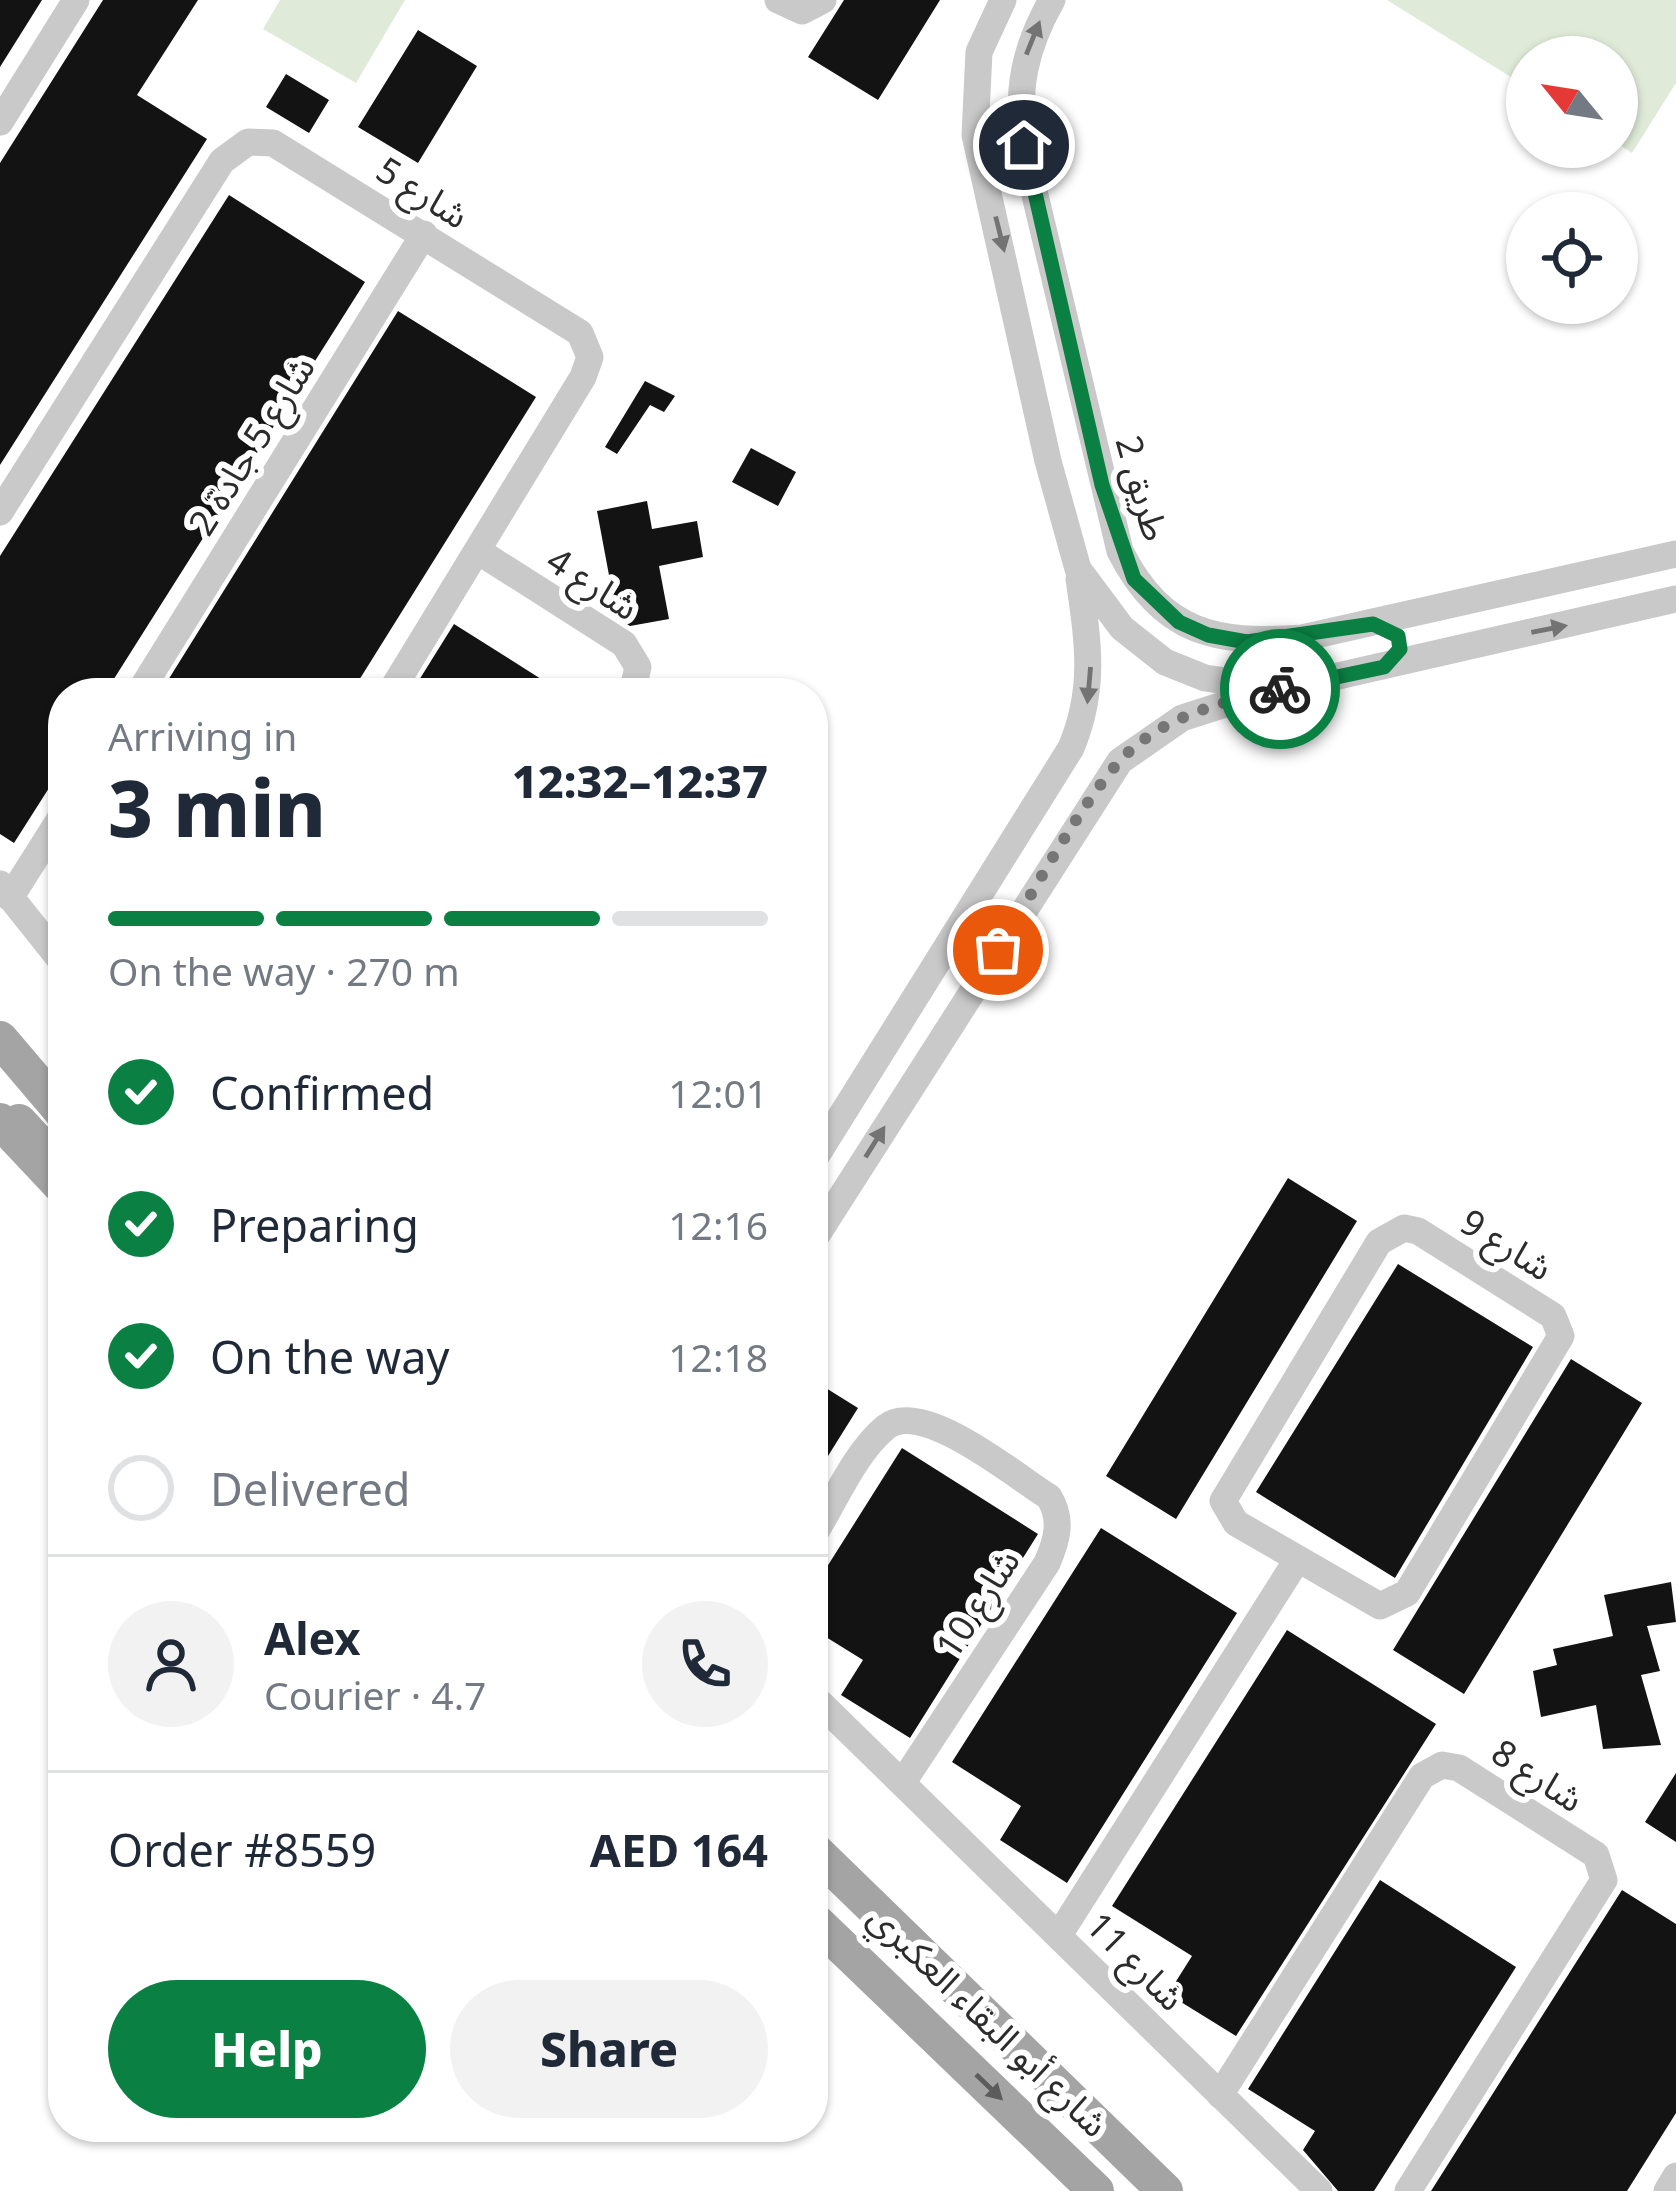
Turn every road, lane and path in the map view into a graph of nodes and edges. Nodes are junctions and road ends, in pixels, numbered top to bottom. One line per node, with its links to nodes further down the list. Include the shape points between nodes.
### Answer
1 (76, 0): 6 (street)
2 (778, 0): 3 (street, via 802,11)
3 (823, 0)
4 (1004, 0): 9 (street, one-way to 9, via 979,52 975,135)
5 (1052, 0): 8 (street, طريق 2, one-way to 5, via 1020,112 1027,49)
6 (0, 122)
7 (424, 235): 12 (street, شارع 5, via 273,143 238,146); 13 (street, شارع 5, via 580,333 590,356); 21 (street, شارع 5 جادة 2)
8 (1077, 375): 9 (street, via 1053,396); 10 (street, طريق 2)
9 (1031, 380): 11 (street)
10 (1092, 448): 11 (street, via 1065,441); 18 (street, طريق 2, via 1120,551 1150,599 1179,622 1247,642)
11 (1048, 461): 15 (street)
12 (0, 512)
13 (478, 551): 22 (street, شارع 5); 23 (street, شارع 4, via 624,644)
14 (1676, 554): 16 (street, طريق 2)
15 (1078, 569): 24 (street, via 1122,628 1166,662 1205,678); 25 (street, one-way to 25, via 1089,698)
16 (1473, 597): 18 (street, طريق 2); 19 (street, via 1463,630)
17 (1676, 599): 19 (street, one-way to 17)
18 (1373, 624): 20 (street, via 1398,636 1400,649)
19 (1481, 643): 20 (street)
20 (1384, 667): 24 (street)
21 (148, 678)
22 (399, 678)
23 (635, 678)
24 (1281, 688): 26 (street, via 1201,710 1148,737 1120,761)
25 (1037, 806): 26 (street, via 1066,802); 34 (street)
26 (1074, 830): 37 (street, one-way to 26)
27 (48, 834): 28 (street)
28 (5, 891): 29 (street)
29 (48, 944)
30 (0, 1039): 31 (main road)
31 (48, 1095)
32 (0, 1102): 35 (main road)
33 (0, 1121): 36 (main road)
34 (828, 1137)
35 (48, 1144)
36 (48, 1172)
37 (845, 1190): 38 (street); 39 (street)
38 (828, 1197)
39 (828, 1217)
40 (828, 1512): 43 (street, شارع 10, via 874,1439 910,1418 935,1425 1048,1497 1057,1513 1047,1563)
41 (1297, 1560): 41 (street, شارع 9, via 1228,1517 1223,1501 1386,1234 1418,1231 1553,1316 1559,1345 1407,1593 1389,1605 1370,1604); 46 (street)
42 (828, 1710): 43 (street)
43 (903, 1782): 46 (street, شارع 11)
44 (828, 1864): 49 (main road, شارع أبو البقاء العكبري)
45 (828, 1933): 47 (main road, شارع أبو البقاء العكبري)
46 (1059, 1934): 48 (street, شارع 11)
47 (928, 2029): 49 (main road, via 932,2007 953,2007 1096,2145); 51 (main road, شارع أبو البقاء العكبري, one-way to 51)
48 (1220, 2095): 53 (street, شارع 11); 54 (street, شارع 8, via 1422,1776 1442,1765 1459,1768 1596,1856 1604,1880)
49 (1136, 2164): 52 (main road, شارع أبو البقاء العكبري)
50 (1676, 2176): 55 (street)
51 (1096, 2191)
52 (1165, 2191)
53 (1319, 2191)
54 (1408, 2191)
55 (1666, 2191)

